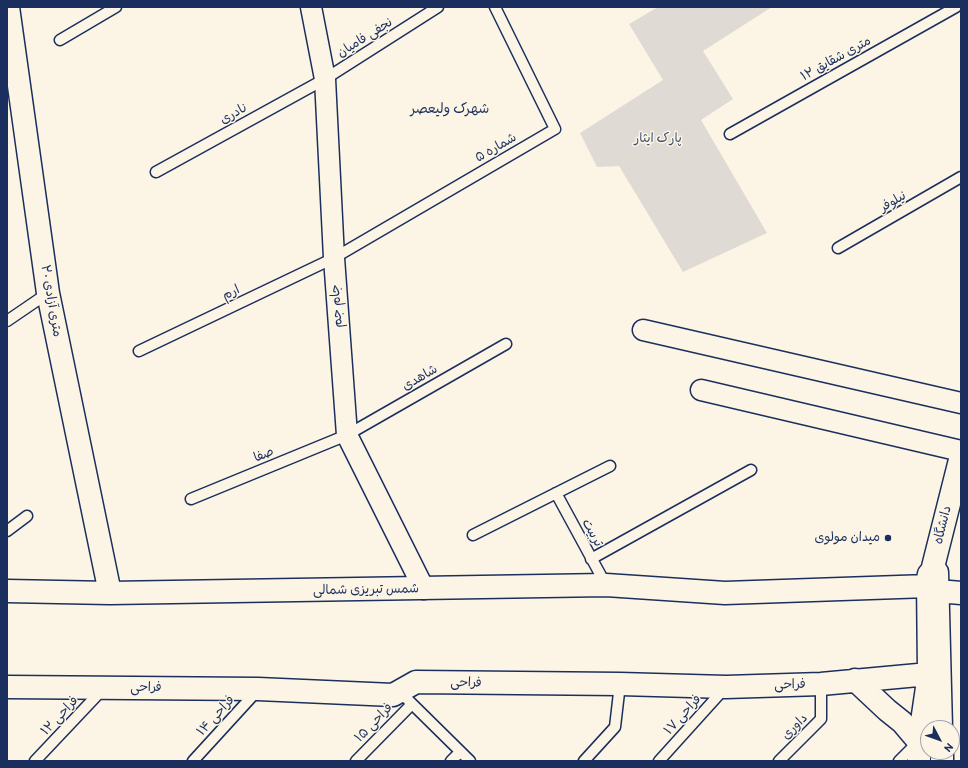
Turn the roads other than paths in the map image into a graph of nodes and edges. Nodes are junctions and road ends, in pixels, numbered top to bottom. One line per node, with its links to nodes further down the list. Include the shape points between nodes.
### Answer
1 (8, 7): 14 (street, ۲۰ متری آزادی)
2 (116, 7): 7 (lane)
3 (311, 7): 8 (street, جام جم)
4 (438, 7): 8 (lane, نجفی فامیان)
5 (495, 7): 13 (lane, شماره ۵, via 555,129)
6 (956, 7): 9 (lane, ۱۲ متری شقایق)
7 (60, 40)
8 (325, 79): 10 (lane, نادری); 13 (street, جام جم)
9 (730, 134)
10 (156, 172)
11 (961, 177): 12 (lane, نیلوفر)
12 (838, 248)
13 (334, 258): 18 (lane, ارم); 21 (street, جام جم)
14 (48, 293): 15 (lane); 36 (street, ۲۰ متری آزادی)
15 (7, 321)
16 (643, 330): 20 (street)
17 (506, 344): 21 (lane, شاهدی)
18 (139, 351)
19 (701, 390): 22 (street)
20 (961, 402)
21 (347, 435): 27 (lane, صفا); 34 (street, جام جم)
22 (961, 451)
23 (961, 456): 32 (street, دانشگاه)
24 (610, 466): 26 (lane)
25 (751, 470): 31 (lane)
26 (556, 493): 30 (lane); 31 (lane, تربیت)
27 (191, 499)
28 (27, 516): 29 (lane)
29 (7, 531)
30 (473, 535)
31 (592, 558): 33 (lane, تربیت)
32 (933, 582): 33 (street, شمس تبریزی شمالی, via 725,593); 37 (street, شمس تبریزی شمالی); 38 (street, دانشگاه)
33 (606, 585): 34 (street, شمس تبریزی شمالی)
34 (424, 589): 36 (street, شمس تبریزی شمالی)
35 (7, 591): 36 (street, شمس تبریزی شمالی)
36 (110, 593)
37 (961, 593)
38 (935, 677): 39 (street, فراحی); 47 (street); 48 (street)
39 (855, 680): 41 (street, فراحی); 48 (street, via 902,722)
40 (620, 684): 43 (street, فراحی); 46 (street, فراحی, via 416,682); 55 (lane, via 615,727)
41 (821, 684): 43 (street, فراحی); 57 (lane, داوری, via 821,719)
42 (7, 687): 44 (street, فراحی)
43 (726, 687): 56 (lane, فراحی ۱۷)
44 (104, 688): 45 (street, فراحی); 50 (lane, فراحی ۱۲)
45 (258, 689): 46 (street, فراحی, via 393,695); 51 (lane, فراحی ۱۴)
46 (405, 698): 49 (lane); 52 (lane, فراحی ۱۵)
47 (940, 720)
48 (919, 751): 58 (lane)
49 (460, 752): 53 (lane); 54 (lane)
50 (35, 761)
51 (193, 761)
52 (356, 761)
53 (450, 761)
54 (470, 761)
55 (584, 761)
56 (659, 761)
57 (779, 761)
58 (898, 761)

